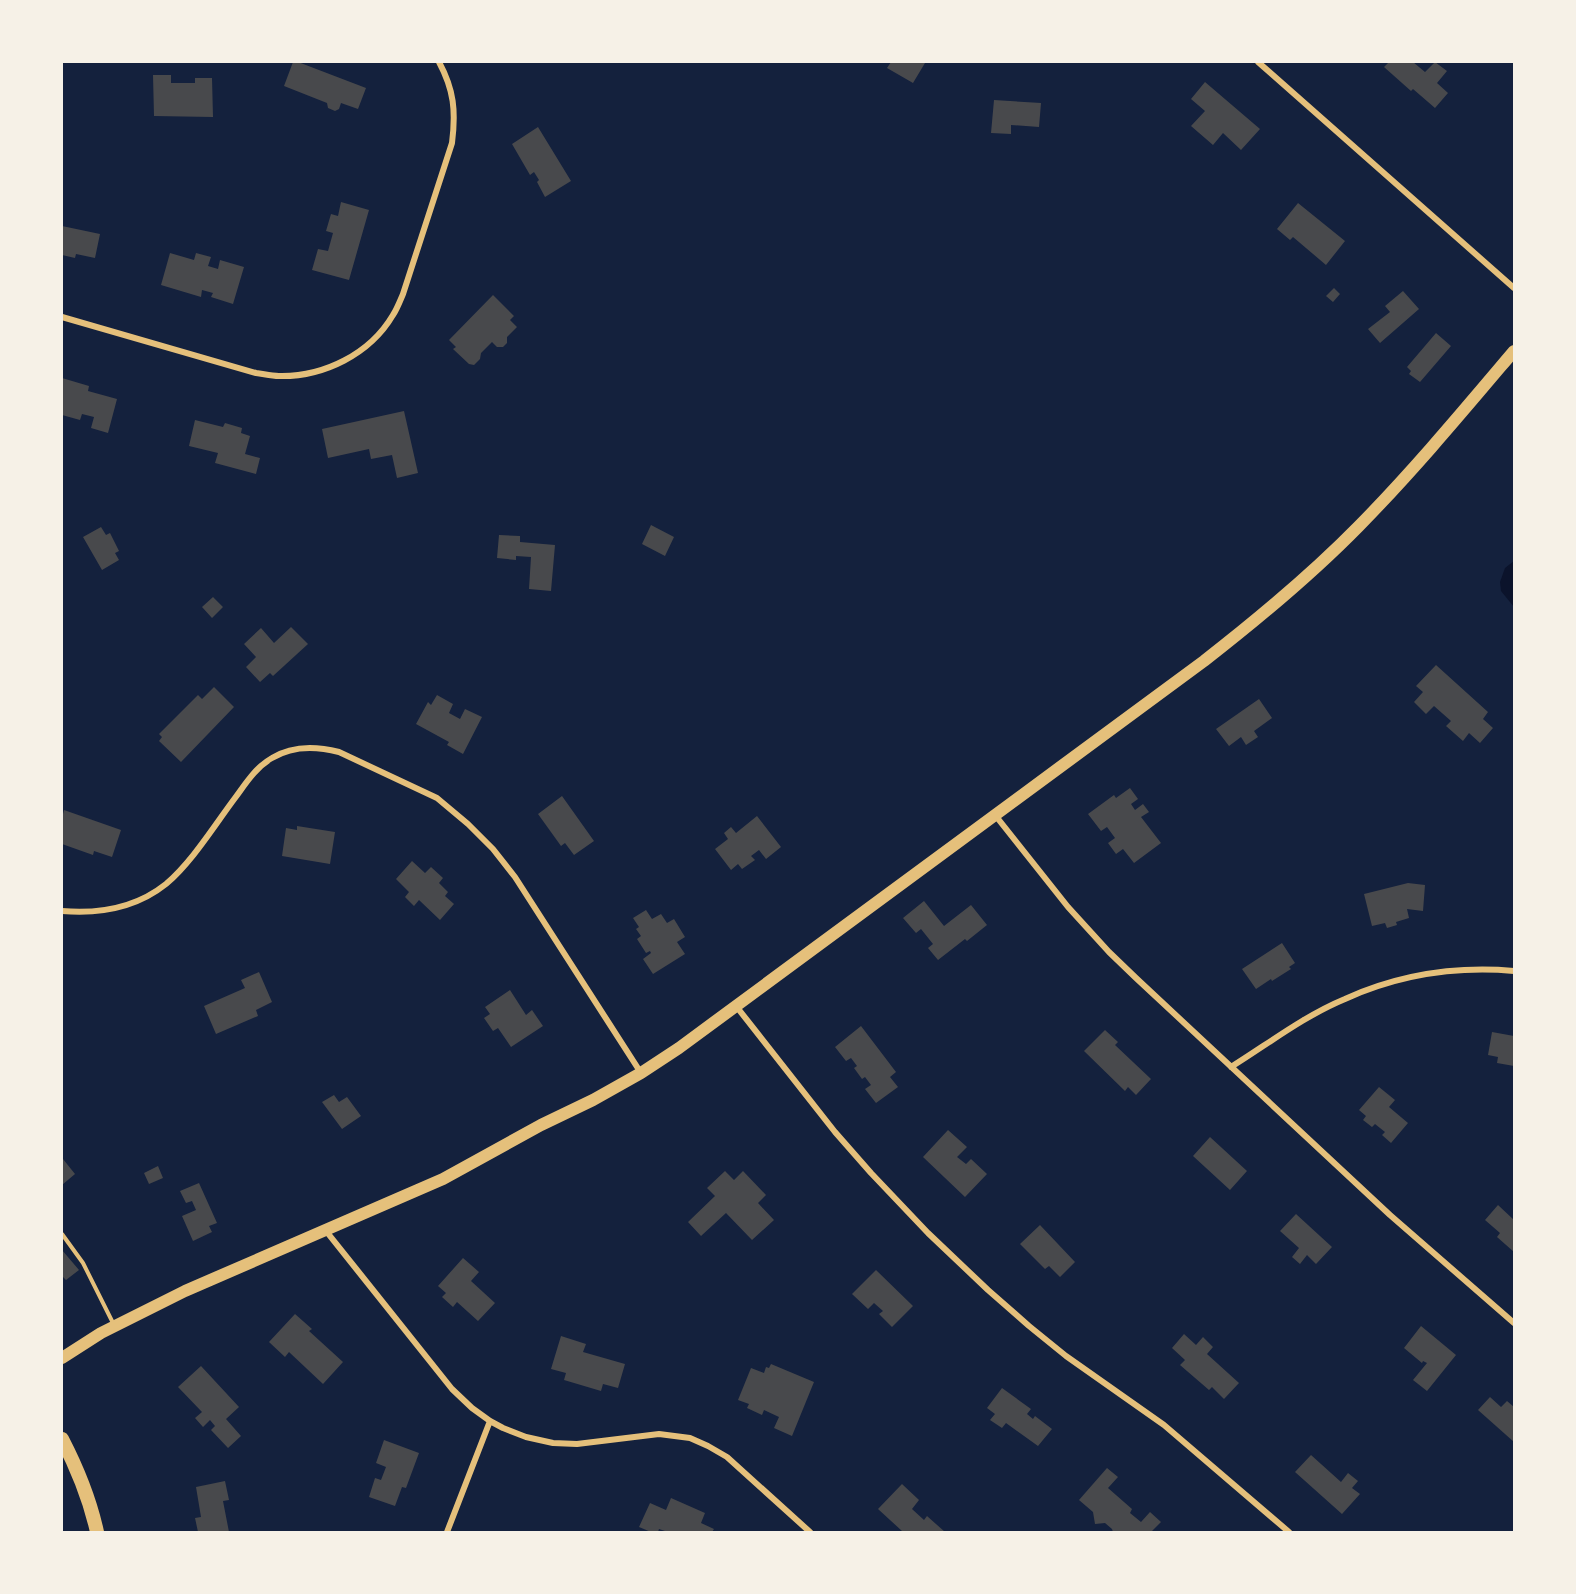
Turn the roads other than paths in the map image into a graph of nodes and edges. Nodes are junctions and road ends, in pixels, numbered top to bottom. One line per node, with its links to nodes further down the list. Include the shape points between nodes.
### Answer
1 (439, 62): 4 (street, via 453,98 452,143 403,294 377,336 358,352 320,371 278,376)
2 (1258, 62): 3 (street)
3 (1515, 288)
4 (62, 317)
5 (1515, 351): 6 (main road, via 1412,469 1303,579 1204,662)
6 (995, 815): 9 (main road); 10 (street, via 1109,952)
7 (62, 910): 11 (street, via 102,911 148,896 183,867 257,769 272,758 305,747 339,752 437,798 493,849)
8 (1515, 971): 10 (street, via 1451,970 1377,986 1312,1016)
9 (736, 1006): 11 (main road); 22 (street, via 871,1173 987,1290 1066,1356 1164,1425)
10 (1231, 1067): 14 (street, via 1390,1215)
11 (641, 1073): 12 (main road, via 443,1179)
12 (326, 1230): 15 (main road); 17 (street, via 452,1389)
13 (62, 1234): 15 (lane, via 83,1263)
14 (1515, 1323)
15 (114, 1326): 16 (main road)
16 (62, 1358)
17 (490, 1421): 20 (street); 21 (street, via 526,1437 553,1443 577,1444 659,1434 690,1438 727,1457)
18 (62, 1439): 19 (highway)
19 (97, 1533)
20 (447, 1533)
21 (810, 1533)
22 (1289, 1533)

